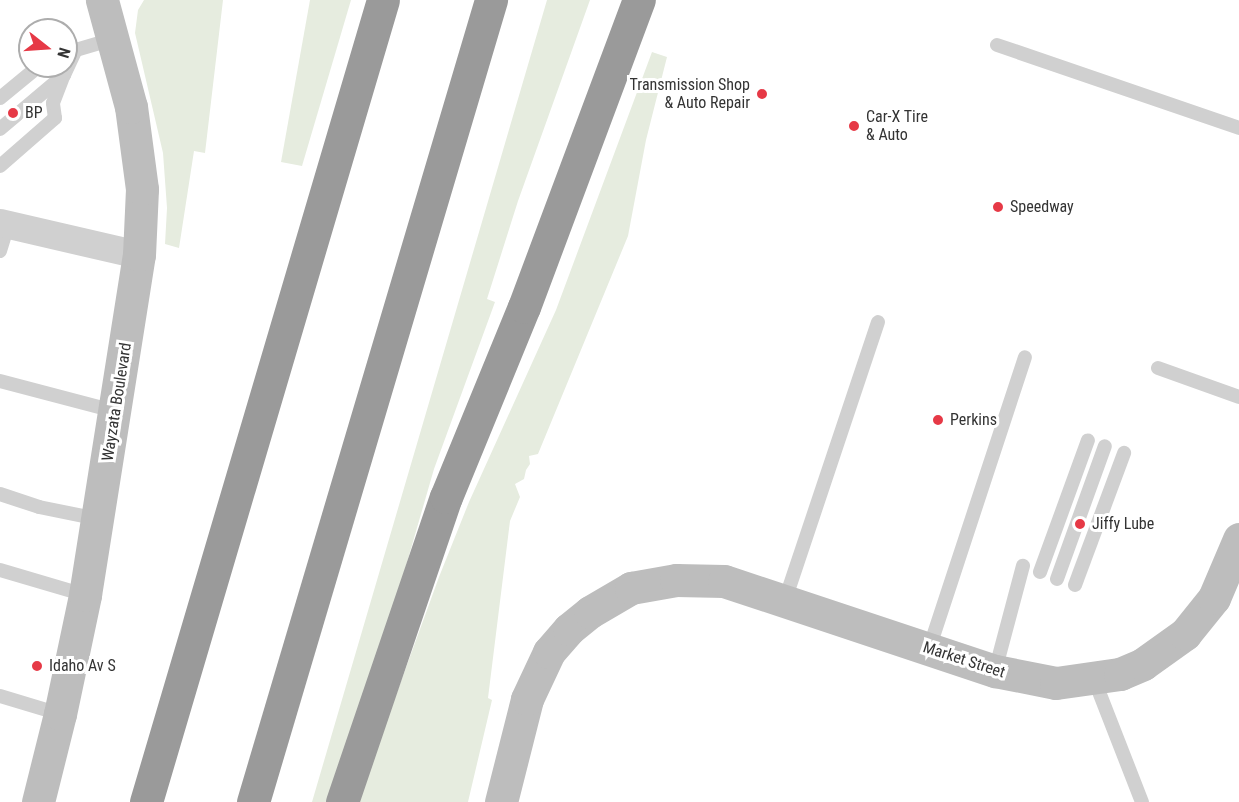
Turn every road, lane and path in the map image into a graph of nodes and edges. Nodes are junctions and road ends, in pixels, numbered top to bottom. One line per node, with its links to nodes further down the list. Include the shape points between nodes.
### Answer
1 (102, 0): 5 (street, Wayzata Boulevard)
2 (383, 0): 43 (highway)
3 (491, 0): 44 (highway)
4 (639, 0): 45 (highway, via 524,307 446,497)
5 (113, 39): 7 (lane); 17 (street, Wayzata Boulevard, via 131,107 142,189)
6 (997, 45): 12 (lane)
7 (78, 50)
8 (24, 78): 11 (lane)
9 (60, 78): 13 (lane)
10 (63, 78): 14 (lane, via 53,102 55,118)
11 (0, 98)
12 (1239, 128)
13 (0, 129)
14 (0, 166)
15 (4, 224): 16 (lane); 17 (street)
16 (0, 251)
17 (139, 255): 23 (street, Wayzata Boulevard)
18 (878, 322): 36 (lane)
19 (1026, 357): 37 (lane)
20 (1158, 368): 22 (lane)
21 (0, 381): 23 (lane)
22 (1239, 396)
23 (116, 412): 28 (street, Wayzata Boulevard)
24 (1088, 440): 32 (lane)
25 (1106, 446): 33 (lane)
26 (1124, 453): 34 (lane)
27 (0, 494): 28 (lane)
28 (98, 519): 35 (street, Wayzata Boulevard)
29 (1239, 539): 39 (street, Market Street, via 1214,598 1185,634 1143,664)
30 (1023, 566): 38 (lane)
31 (0, 570): 35 (lane)
32 (1040, 572)
33 (1057, 579)
34 (1075, 585)
35 (85, 595): 41 (street, Wayzata Boulevard)
36 (784, 600): 37 (street, Market Street); 46 (street, Market Street, via 701,578 631,588 590,612 549,652 527,699)
37 (929, 649): 38 (street, Market Street)
38 (995, 671): 39 (street, Market Street, via 1056,683)
39 (1094, 679): 47 (lane)
40 (0, 696): 41 (lane)
41 (60, 714): 42 (street, Wayzata Boulevard)
42 (38, 802)
43 (146, 802)
44 (253, 802)
45 (342, 802)
46 (501, 802)
47 (1142, 802)

